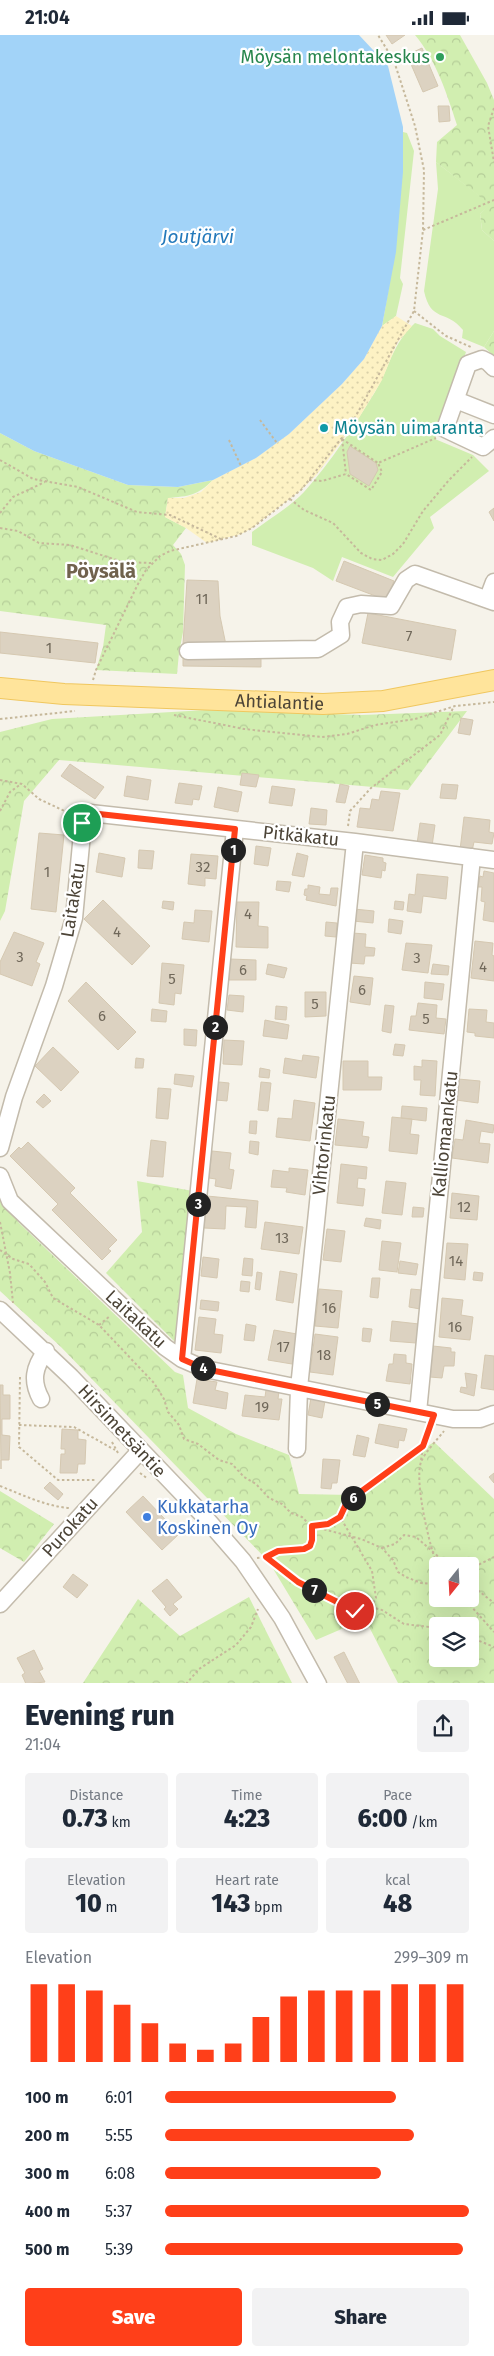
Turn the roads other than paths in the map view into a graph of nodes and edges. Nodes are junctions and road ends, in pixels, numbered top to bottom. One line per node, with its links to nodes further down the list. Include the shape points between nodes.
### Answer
1 (494, 368): 2 (street, via 477,354 468,364)
2 (456, 400): 3 (street); 4 (street, via 445,429)
3 (494, 415)
4 (488, 442)
5 (494, 583): 6 (street)
6 (491, 600): 7 (street, via 415,573 406,580 391,606 361,604 347,607 340,622 341,635 318,649)
7 (188, 651)
8 (494, 680): 10 (main road, Ahtialantie, via 383,701 323,704)
9 (0, 688): 10 (main road, Ahtialantie)
10 (64, 694): 11 (main road, Ahtialantie)
11 (0, 701)
12 (82, 823): 13 (street, Pitkäkatu, via 90,813); 17 (street, Laitakatu, via 74,918)
13 (235, 829): 14 (street, Pitkäkatu); 21 (street)
14 (351, 841): 15 (street, Pitkäkatu); 22 (street, Vihtorinkatu)
15 (472, 857): 16 (street, Pitkäkatu); 24 (street, Kalliomaankatu)
16 (494, 860)
17 (0, 1148)
18 (0, 1176): 21 (street, Laitakatu, via 10,1201 165,1347)
19 (6, 1308): 20 (street, Hirsimetsäntie)
20 (46, 1351): 23 (street, via 38,1361 34,1386); 27 (street, Hirsimetsäntie)
21 (182, 1359): 22 (street, Laitakatu, via 205,1369)
22 (299, 1388): 24 (street, Laitakatu); 26 (street, Vihtorinkatu)
23 (41, 1399)
24 (426, 1413): 25 (street, Laitakatu, via 453,1419 480,1419)
25 (494, 1414)
26 (297, 1449)
27 (140, 1451): 28 (street, Purokatu); 29 (street, Hirsimetsäntie, via 203,1515 242,1561 282,1618)
28 (0, 1604)
29 (318, 1683)

